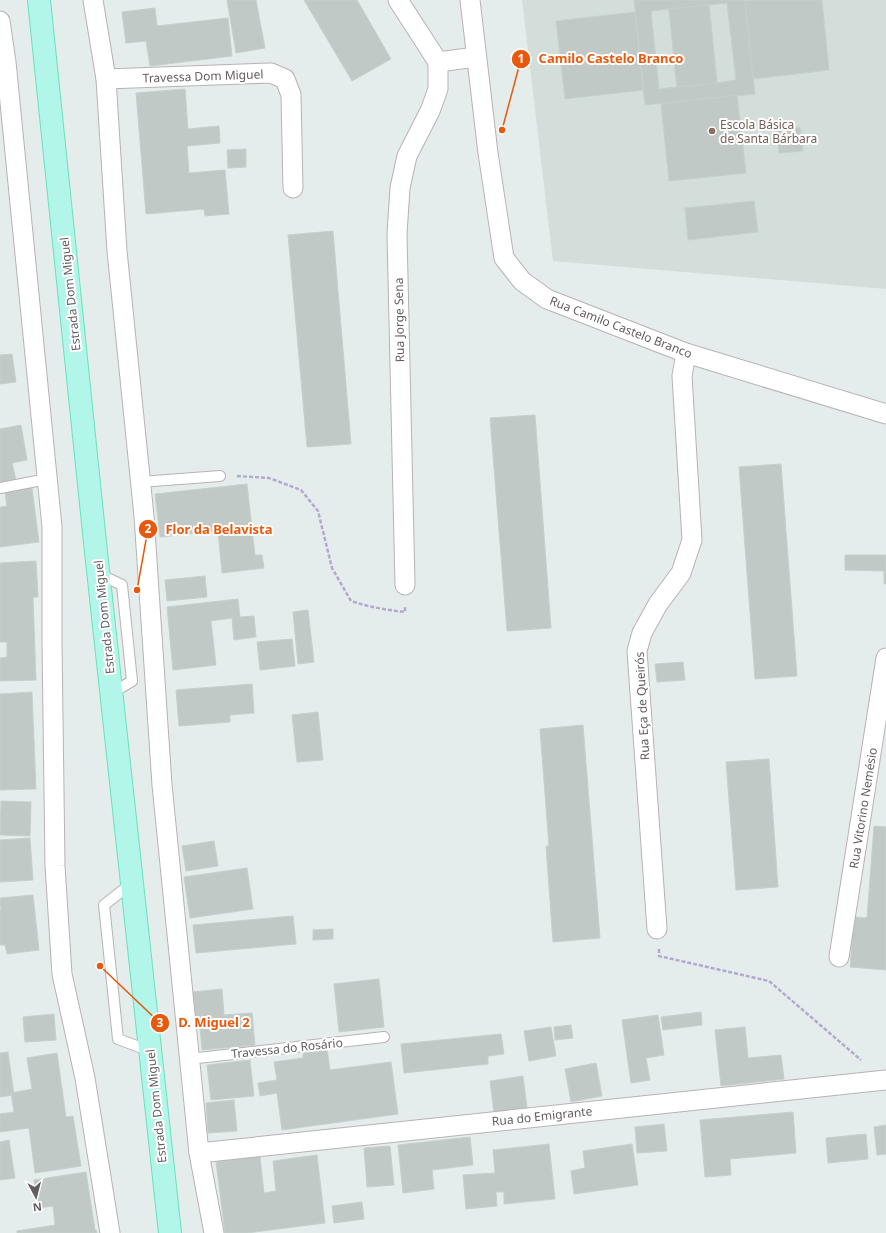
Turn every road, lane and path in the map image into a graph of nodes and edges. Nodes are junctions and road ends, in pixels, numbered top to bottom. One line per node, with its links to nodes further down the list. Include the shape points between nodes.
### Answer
1 (39, 0): 18 (main road, Estrada Dom Miguel)
2 (93, 0): 8 (street)
3 (398, 0): 7 (street)
4 (470, 0): 6 (street, Rua Camilo Castelo Branco)
5 (0, 21): 13 (street)
6 (476, 57): 7 (street); 10 (street, Rua Camilo Castelo Branco, via 504,258 522,281 547,299)
7 (438, 62): 16 (street, Rua Jorge Sena, via 438,90 407,156 400,188 397,234)
8 (106, 79): 9 (street, Travessa Dom Miguel, via 271,73 285,79 291,95); 14 (street, via 117,252)
9 (294, 188)
10 (686, 353): 11 (street, Rua Camilo Castelo Branco); 19 (street, Rua Eça de Queirós, via 682,376 692,540 681,572 658,604 642,633 637,651)
11 (886, 414)
12 (220, 476): 14 (lane); 16 (path, via 269,478 301,490 318,511 332,568 352,601 369,607 405,612)
13 (47, 479): 15 (lane); 26 (street, via 52,527 55,866 62,974 85,1078)
14 (140, 482): 23 (street, via 162,785)
15 (0, 488)
16 (405, 586)
17 (886, 658): 20 (street, Rua Vitorino Nemésio)
18 (132, 883): 22 (main road, Estrada Dom Miguel); 22 (lane, via 104,905 117,1031 118,1039)
19 (657, 929): 24 (path, via 659,956 769,981)
20 (840, 958)
21 (384, 1037): 23 (lane, Travessa do Rosário)
22 (150, 1051): 27 (main road, Estrada Dom Miguel)
23 (190, 1059): 25 (street)
24 (885, 1080): 25 (street, Rua do Emigrante)
25 (199, 1153): 28 (street)
26 (110, 1233)
27 (170, 1233)
28 (214, 1233)

